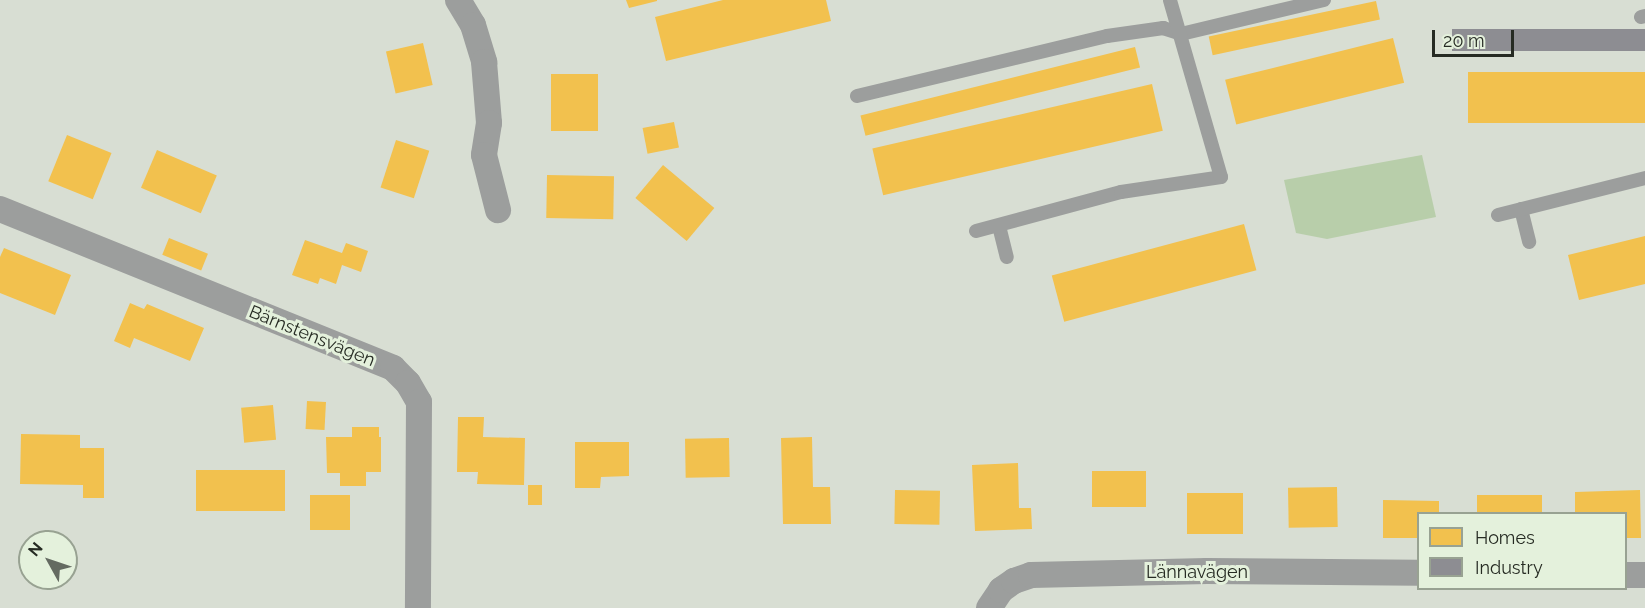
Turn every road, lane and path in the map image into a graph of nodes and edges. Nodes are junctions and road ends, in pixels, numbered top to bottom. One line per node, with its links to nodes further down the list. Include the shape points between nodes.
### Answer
1 (458, 0): 9 (street, via 473,25 484,63 489,123 484,155)
2 (1170, 0): 4 (lane)
3 (1324, 0): 4 (lane)
4 (1181, 34): 5 (lane, via 1163,28 1107,36); 11 (lane, via 1221,177 1121,192)
5 (857, 96)
6 (1645, 178): 8 (lane)
7 (0, 209): 18 (street, Bärnstensvägen, via 393,368 419,402)
8 (1521, 209): 10 (lane); 13 (lane)
9 (498, 210)
10 (1498, 215)
11 (999, 226): 12 (lane); 14 (lane)
12 (976, 231)
13 (1529, 242)
14 (1007, 257)
15 (1417, 573): 19 (street, Lännavägen, via 1207,571 1031,575 1001,590)
16 (1627, 575): 17 (street)
17 (1645, 575)
18 (418, 608)
19 (989, 608)

